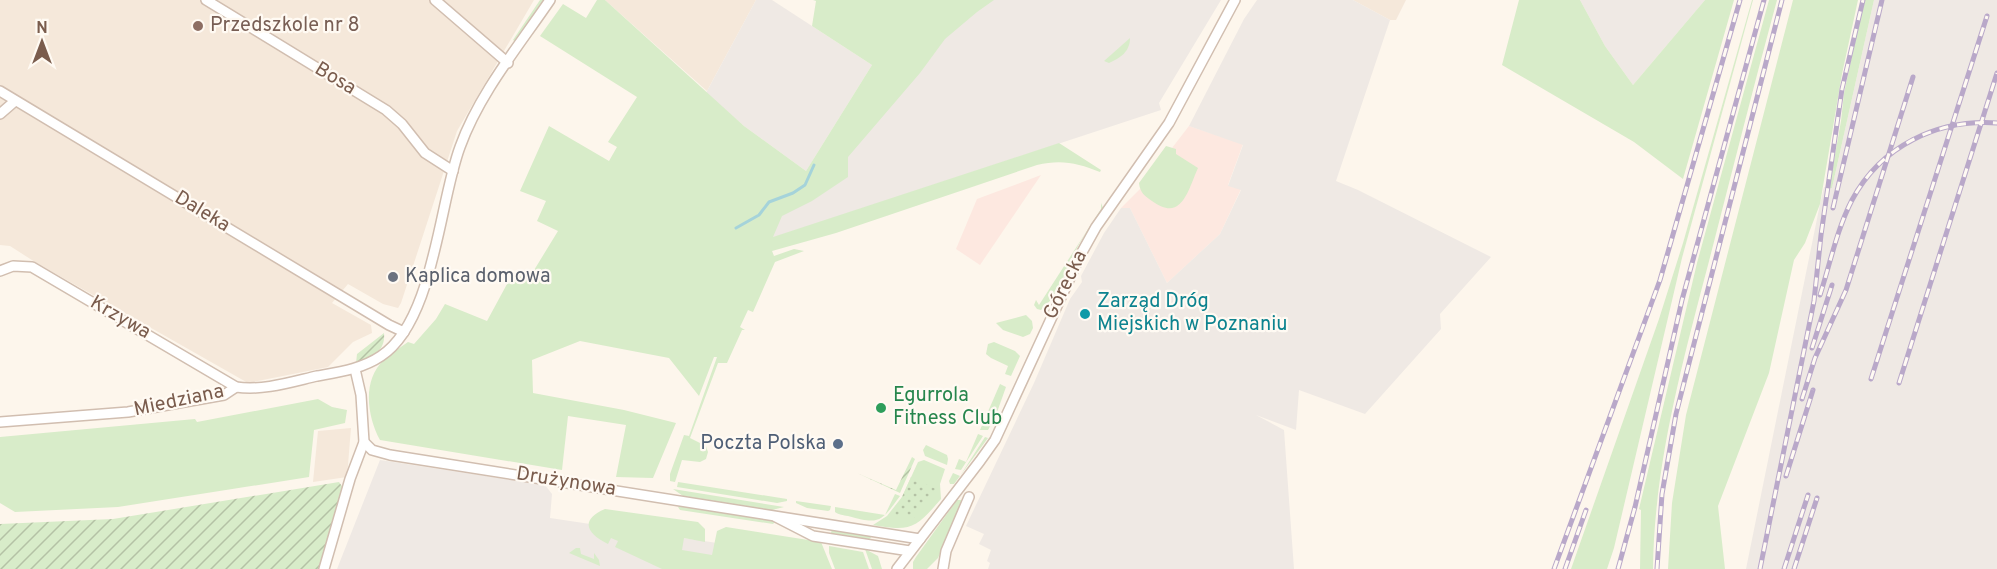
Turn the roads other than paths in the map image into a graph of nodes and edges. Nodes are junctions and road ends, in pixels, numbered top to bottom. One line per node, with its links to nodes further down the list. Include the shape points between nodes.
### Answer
1 (206, 0): 9 (street, Bosa, via 386,110 424,153)
2 (435, 0): 5 (street)
3 (550, 0): 5 (street, Miedziana)
4 (1235, 0): 18 (street, Górecka, via 1169,123 1085,246 994,440)
5 (508, 63): 9 (street, Miedziana, via 468,127)
6 (0, 91): 7 (street, Daleka)
7 (15, 101): 8 (street); 11 (street, Daleka)
8 (0, 114)
9 (453, 171): 11 (street, Miedziana, via 421,295)
10 (0, 271): 13 (street, Krzywa, via 13,266 32,267)
11 (404, 332): 12 (street, Miedziana, via 383,355)
12 (355, 369): 13 (street, Miedziana, via 262,387); 15 (street)
13 (236, 387): 14 (street, Miedziana, via 224,394 128,412)
14 (0, 422)
15 (364, 442): 17 (street, Drużynowa, via 372,450 390,455); 20 (street)
16 (969, 497): 22 (street, via 946,551)
17 (772, 515): 18 (street, Drużynowa); 19 (street, Drużynowa, via 813,536)
18 (920, 539): 19 (street, Górecka)
19 (910, 551): 21 (street, Górecka)
20 (324, 569)
21 (897, 569)
22 (943, 569)

